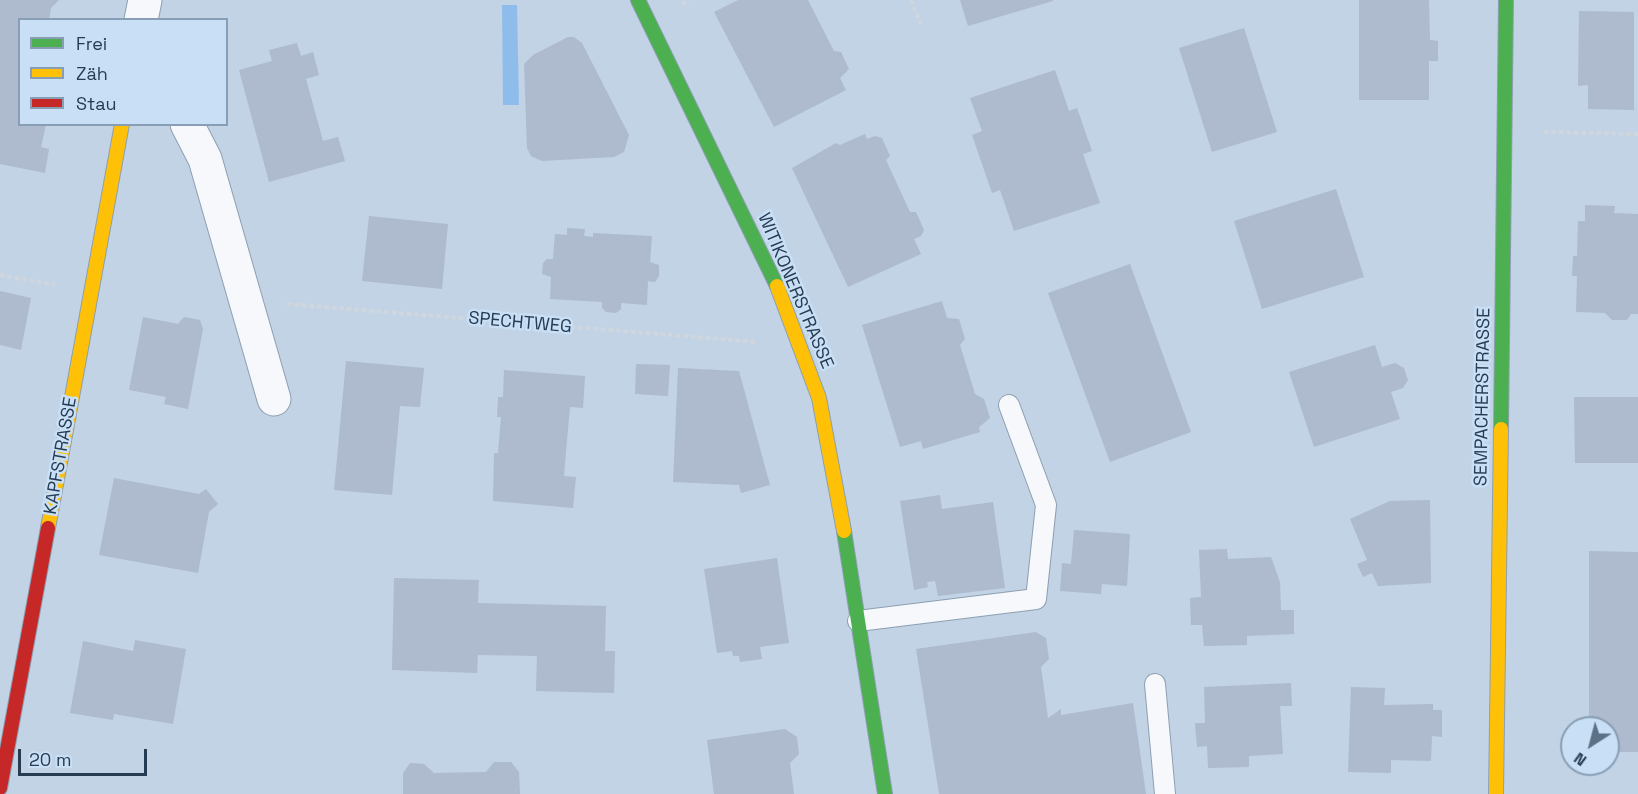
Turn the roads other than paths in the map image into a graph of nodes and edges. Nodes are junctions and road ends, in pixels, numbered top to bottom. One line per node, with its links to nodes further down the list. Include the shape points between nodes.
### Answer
1 (145, 0): 4 (street)
2 (638, 0): 9 (street, WITIKONERSTRASSE, via 768,266 810,369 840,505)
3 (1506, 0): 14 (street, SEMPACHERSTRASSE)
4 (141, 18)
5 (122, 126): 11 (street, KAPFSTRASSE)
6 (188, 126): 7 (street, via 205,159)
7 (274, 399)
8 (1009, 405): 9 (lane, via 1046,505 1036,599)
9 (858, 621): 12 (street, WITIKONERSTRASSE)
10 (1155, 684): 13 (lane)
11 (0, 788)
12 (885, 794)
13 (1165, 794)
14 (1496, 794)

